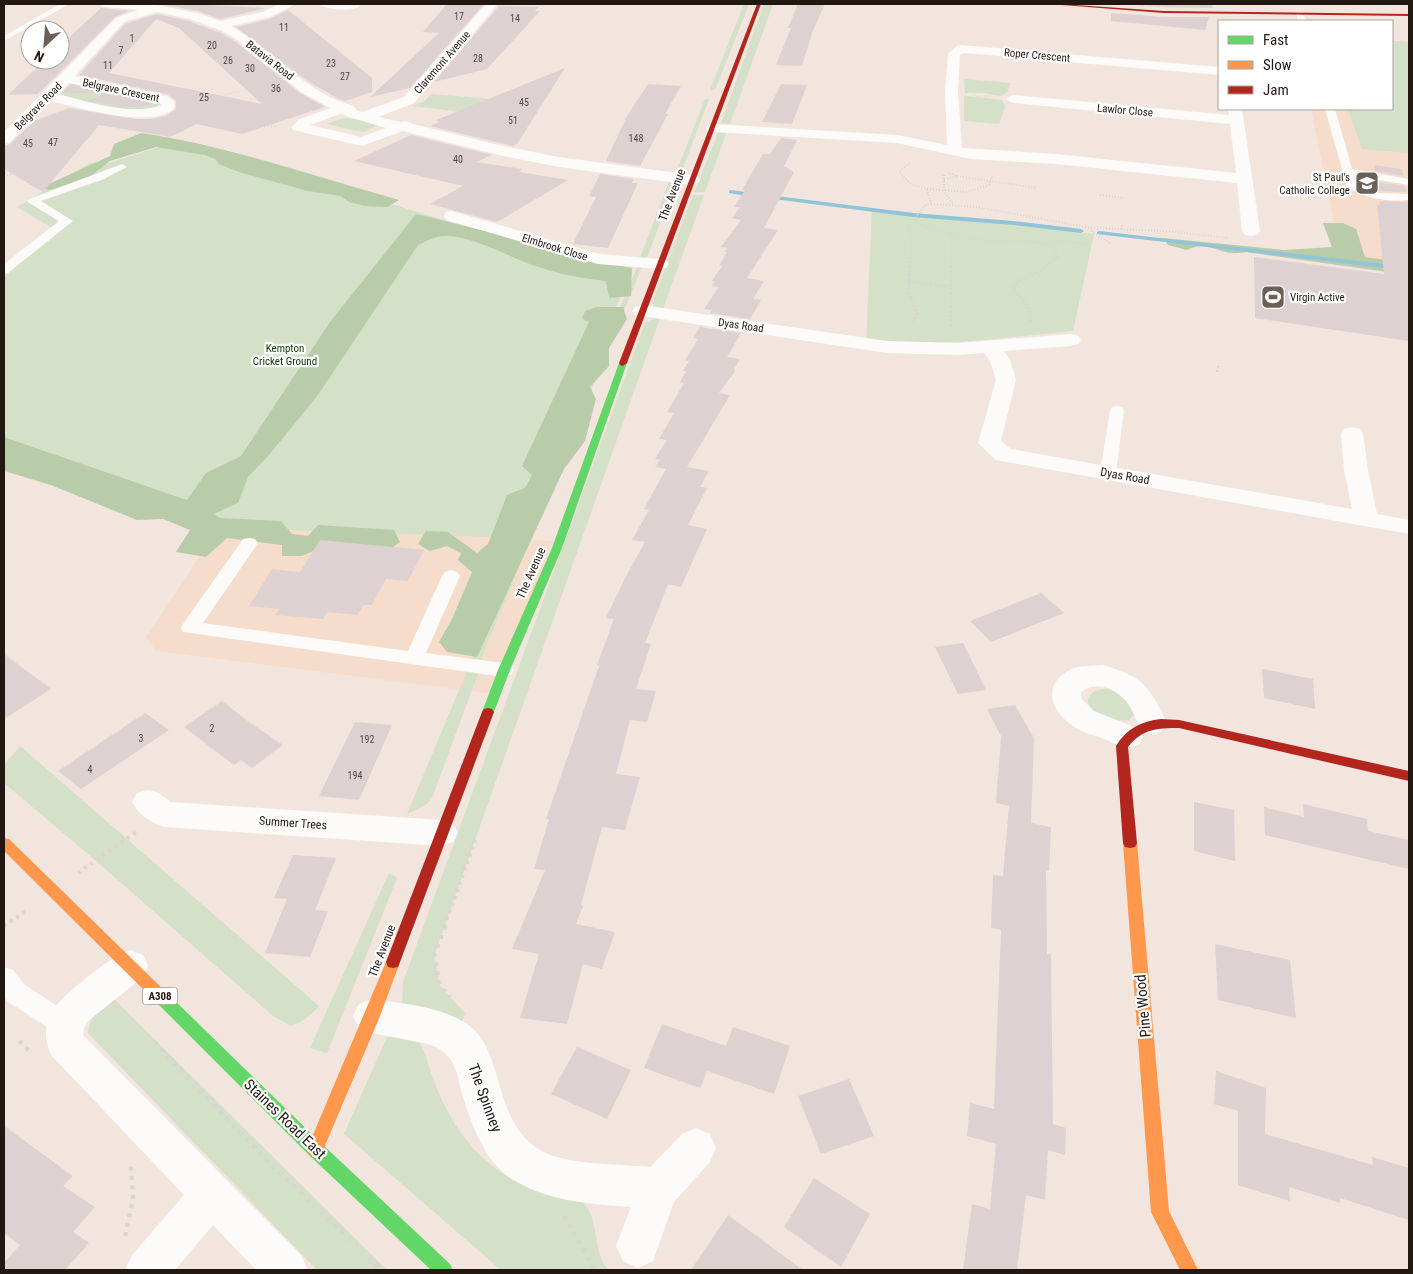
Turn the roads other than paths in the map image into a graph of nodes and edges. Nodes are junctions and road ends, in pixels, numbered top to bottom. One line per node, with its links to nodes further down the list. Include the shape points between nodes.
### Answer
1 (65, 4): 17 (lane)
2 (113, 4): 11 (street, Batavia Road)
3 (167, 4): 11 (street, Belgrave Road); 14 (street, Batavia Road)
4 (288, 4): 14 (street, via 266,15)
5 (324, 4): 9 (street)
6 (492, 4): 23 (street, Claremont Avenue, via 409,100)
7 (759, 4): 28 (main road, The Avenue)
8 (1062, 4): 10 (main road)
9 (354, 6)
10 (1139, 7): 13 (main road)
11 (153, 9): 15 (street, Batavia Road); 19 (street, Belgrave Road, via 120,20)
12 (1409, 14): 13 (main road)
13 (1300, 18)
14 (240, 21): 15 (street); 16 (street, Batavia Road)
15 (218, 25): 22 (street, Batavia Road, via 240,37 320,98)
16 (254, 29)
17 (4, 39)
18 (1218, 71): 31 (street, Roper Crescent, via 961,49 954,54 950,93)
19 (66, 78): 20 (street, Belgrave Road); 20 (street, Belgrave Crescent, via 162,99 168,104 164,110 155,113 135,114)
20 (48, 96): 30 (street, Belgrave Road)
21 (1013, 99): 25 (street, Lawlor Close)
22 (355, 105): 23 (street, Claremont Avenue, via 376,113); 27 (street, Batavia Road, via 383,124); 27 (street, Claremont Avenue, via 298,127 362,142)
23 (383, 109): 26 (street, Batavia Road)
24 (1330, 110): 33 (lane)
25 (1236, 115): 34 (street)
26 (413, 119): 27 (street); 29 (street, Batavia Road)
27 (400, 127): 29 (street, Batavia Road)
28 (713, 128): 31 (street, via 897,139); 35 (main road, The Avenue)
29 (427, 131): 35 (street, Batavia Road, via 488,148 559,162)
30 (4, 140)
31 (955, 152): 34 (street)
32 (122, 166): 41 (lane, via 33,201 67,221)
33 (1348, 172): 36 (lane); 37 (lane, via 1351,185 1358,190)
34 (1245, 179): 39 (street)
35 (692, 180): 40 (main road, The Avenue)
36 (1409, 182)
37 (1409, 197)
38 (452, 216): 40 (street, Elmbrook Close, via 598,259)
39 (1251, 231)
40 (660, 264): 42 (main road, The Avenue)
41 (4, 270)
42 (642, 311): 44 (street, Dyas Road, via 887,347); 53 (main road, The Avenue, via 557,548)
43 (1071, 340): 44 (street, Dyas Road)
44 (990, 347): 47 (street, Dyas Road, via 1000,360 1006,380 989,443 1004,455)
45 (1117, 410): 47 (lane)
46 (1352, 434): 48 (street)
47 (1108, 473): 48 (street, Dyas Road)
48 (1366, 519): 49 (street, Dyas Road)
49 (1409, 527)
50 (249, 543): 52 (lane, via 190,628)
51 (451, 576): 52 (lane)
52 (415, 657): 53 (lane)
53 (504, 670): 56 (main road, The Avenue)
54 (1409, 776): 70 (main road, Pine Wood, via 1179,724 1140,730 1122,746 1160,1212)
55 (156, 808): 56 (street, Summer Trees)
56 (442, 833): 60 (main road, The Avenue)
57 (4, 844): 58 (main road, Staines Road East / A308)
58 (130, 966): 61 (street, via 74,1010); 63 (main road, Staines Road East / A308)
59 (4, 979): 61 (lane, via 16,993)
60 (372, 1016): 63 (main road, The Avenue); 64 (street, The Spinney, via 423,1026 456,1037 469,1053 488,1115 498,1136 515,1156 535,1169 564,1178)
61 (65, 1024): 65 (street, via 64,1042)
62 (696, 1148): 64 (street)
63 (315, 1149): 69 (main road, Staines Road East / A308)
64 (658, 1189): 66 (street)
65 (212, 1195): 67 (street); 68 (street)
66 (638, 1246)
67 (135, 1254)
68 (286, 1270)
69 (444, 1270)
70 (1189, 1270)

